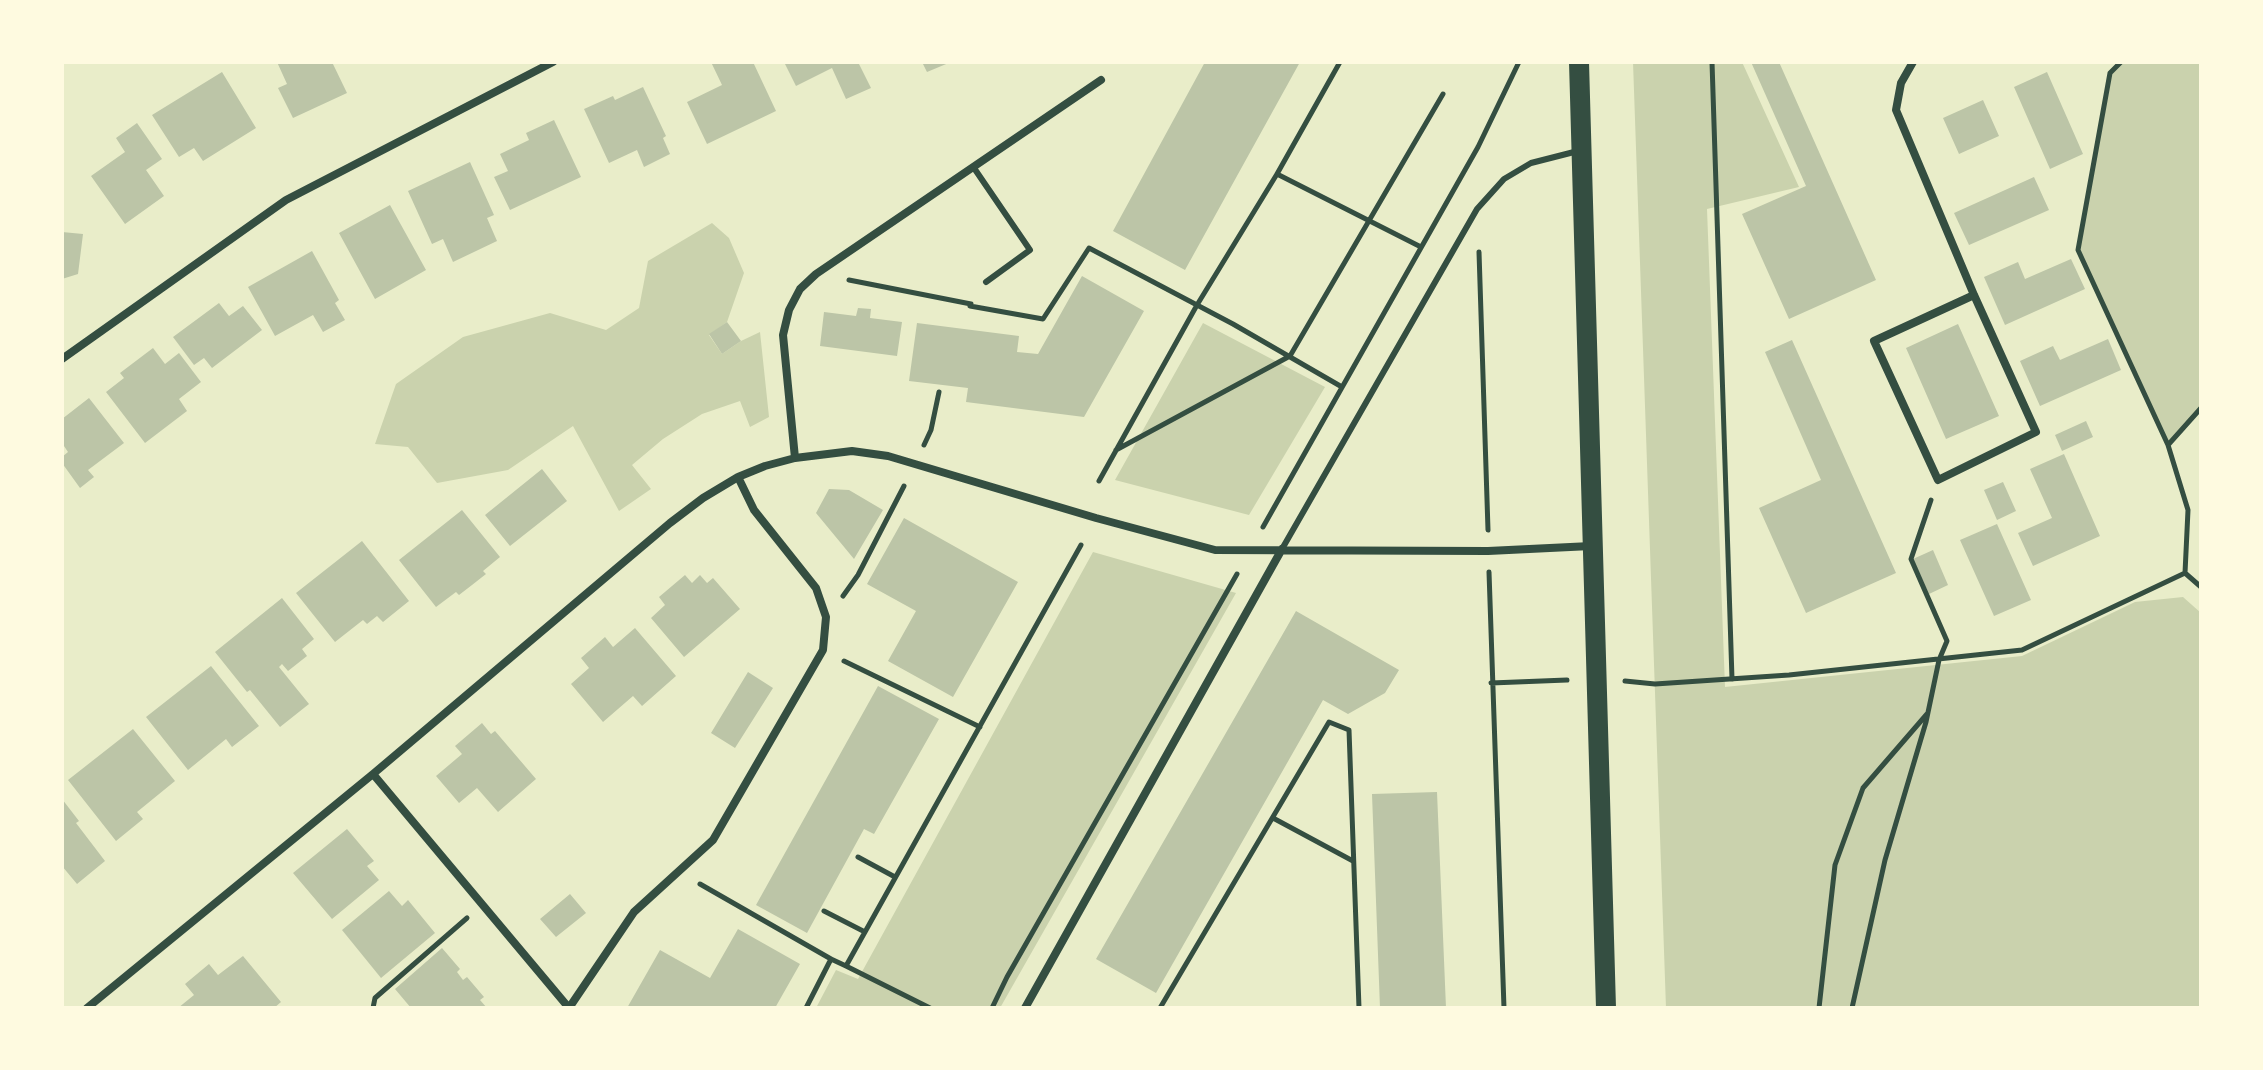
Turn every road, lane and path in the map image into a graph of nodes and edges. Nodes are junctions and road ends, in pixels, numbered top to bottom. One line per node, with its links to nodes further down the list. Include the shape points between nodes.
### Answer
1 (553, 62): 7 (street)
2 (1340, 62): 12 (path)
3 (1579, 62): 10 (main road)
4 (1712, 62): 45 (path)
5 (1913, 62): 19 (street, via 1901,83 1896,110)
6 (2121, 62): 28 (path, via 2110,73 2078,250)
7 (541, 65): 23 (street, via 286,200)
8 (1101, 80): 11 (street)
9 (1443, 94): 15 (path)
10 (1582, 150): 14 (lane, via 1531,163 1504,179); 36 (main road)
11 (974, 168): 17 (street); 18 (lane, via 1030,250)
12 (1277, 174): 15 (path); 20 (path)
13 (1449, 197): 14 (path)
14 (1477, 209): 37 (lane); 38 (path)
15 (1369, 221): 16 (path); 22 (path)
16 (1421, 247)
17 (816, 274): 21 (path); 30 (street, via 800,289 783,335)
18 (986, 282): 21 (path)
19 (1974, 295): 32 (street, via 2036,432); 32 (street, via 1874,341)
20 (1197, 305): 21 (path, via 1089,248 1043,319); 22 (path); 29 (path)
21 (970, 306)
22 (1290, 356): 24 (path); 29 (path)
23 (62, 359)
24 (1342, 387)
25 (939, 392): 27 (path)
26 (2201, 408): 28 (path)
27 (931, 430)
28 (2168, 445): 39 (path, via 2188,510)
29 (1116, 450): 33 (path)
30 (795, 458): 31 (street); 37 (street, via 852,451 888,456 1215,550)
31 (738, 477): 41 (street, via 754,510 816,588); 49 (street, via 670,523)
32 (1938, 480): 43 (path, via 1911,559 1947,641)
33 (1099, 481)
34 (901, 492): 41 (path, via 858,575)
35 (1081, 545): 48 (path)
36 (1593, 546): 38 (street); 44 (main road)
37 (1282, 549): 38 (street); 65 (street)
38 (1488, 551): 46 (path)
39 (2185, 573): 40 (path); 43 (path, via 2022,650)
40 (2201, 587)
41 (826, 617): 42 (street)
42 (823, 650): 48 (path); 53 (street, via 713,840)
43 (1939, 660): 45 (path); 47 (path)
44 (1596, 678): 45 (path, via 1655,684); 46 (path); 69 (main road)
45 (1732, 679)
46 (1491, 683): 68 (path)
47 (1928, 714): 70 (path, via 1863,788 1844,839 1835,865); 71 (path, via 1885,860)
48 (980, 727): 54 (path)
49 (373, 774): 55 (street); 60 (street)
50 (1273, 818): 52 (path); 52 (path, via 1329,722 1349,730); 66 (path)
51 (858, 857): 54 (path)
52 (1353, 861): 67 (path)
53 (678, 871): 58 (path); 62 (street, via 634,912)
54 (895, 877): 57 (path)
55 (483, 905): 61 (path, via 375,998); 62 (street)
56 (824, 911): 57 (path)
57 (865, 932): 59 (path)
58 (831, 959): 59 (path); 63 (path)
59 (846, 966): 64 (path)
60 (87, 1008)
61 (373, 1008)
62 (569, 1008)
63 (806, 1008)
64 (930, 1008)
65 (1025, 1008)
66 (1160, 1008)
67 (1359, 1008)
68 (1504, 1008)
69 (1606, 1008)
70 (1819, 1008)
71 (1852, 1008)

